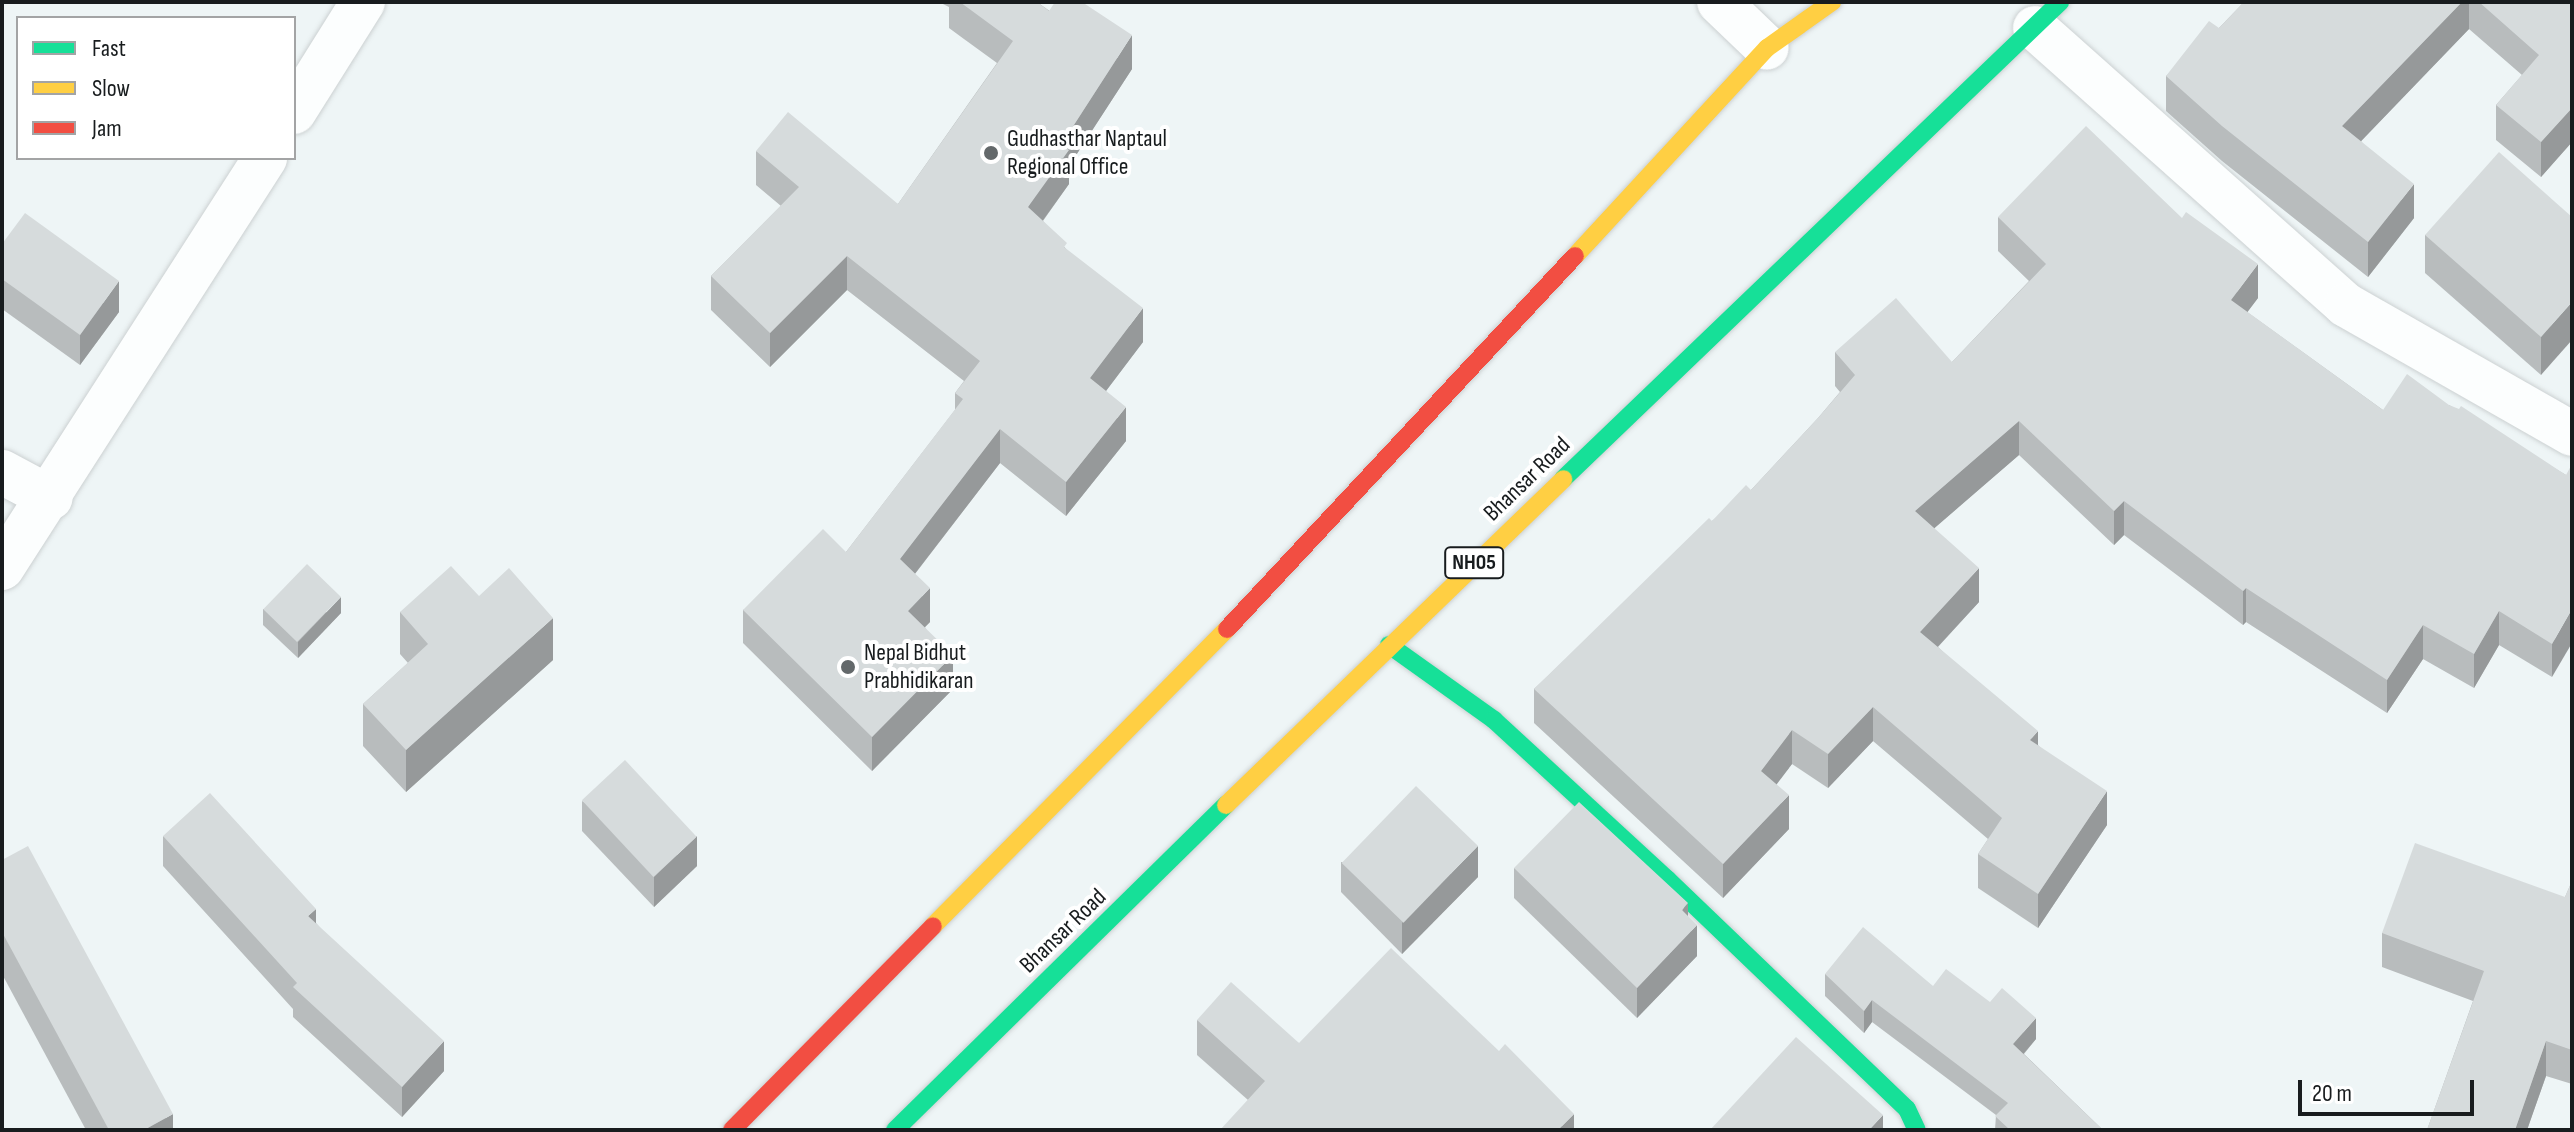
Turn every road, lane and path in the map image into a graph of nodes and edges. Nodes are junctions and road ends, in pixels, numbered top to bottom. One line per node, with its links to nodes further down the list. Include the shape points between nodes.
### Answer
1 (363, 2): 6 (street)
2 (1719, 2): 5 (street)
3 (1832, 2): 5 (main road)
4 (2048, 15): 8 (street, via 2346,305); 12 (main road, Bhansar Road / NH05)
5 (1767, 48): 13 (main road, via 1277,578)
6 (296, 109)
7 (264, 160): 10 (street)
8 (2572, 434)
9 (2, 472): 10 (street)
10 (51, 498): 11 (street)
11 (2, 568)
12 (1389, 645): 14 (main road, Bhansar Road / NH05); 15 (main road, via 1494,720 1907,1109)
13 (732, 1130)
14 (895, 1130)
15 (1917, 1130)

